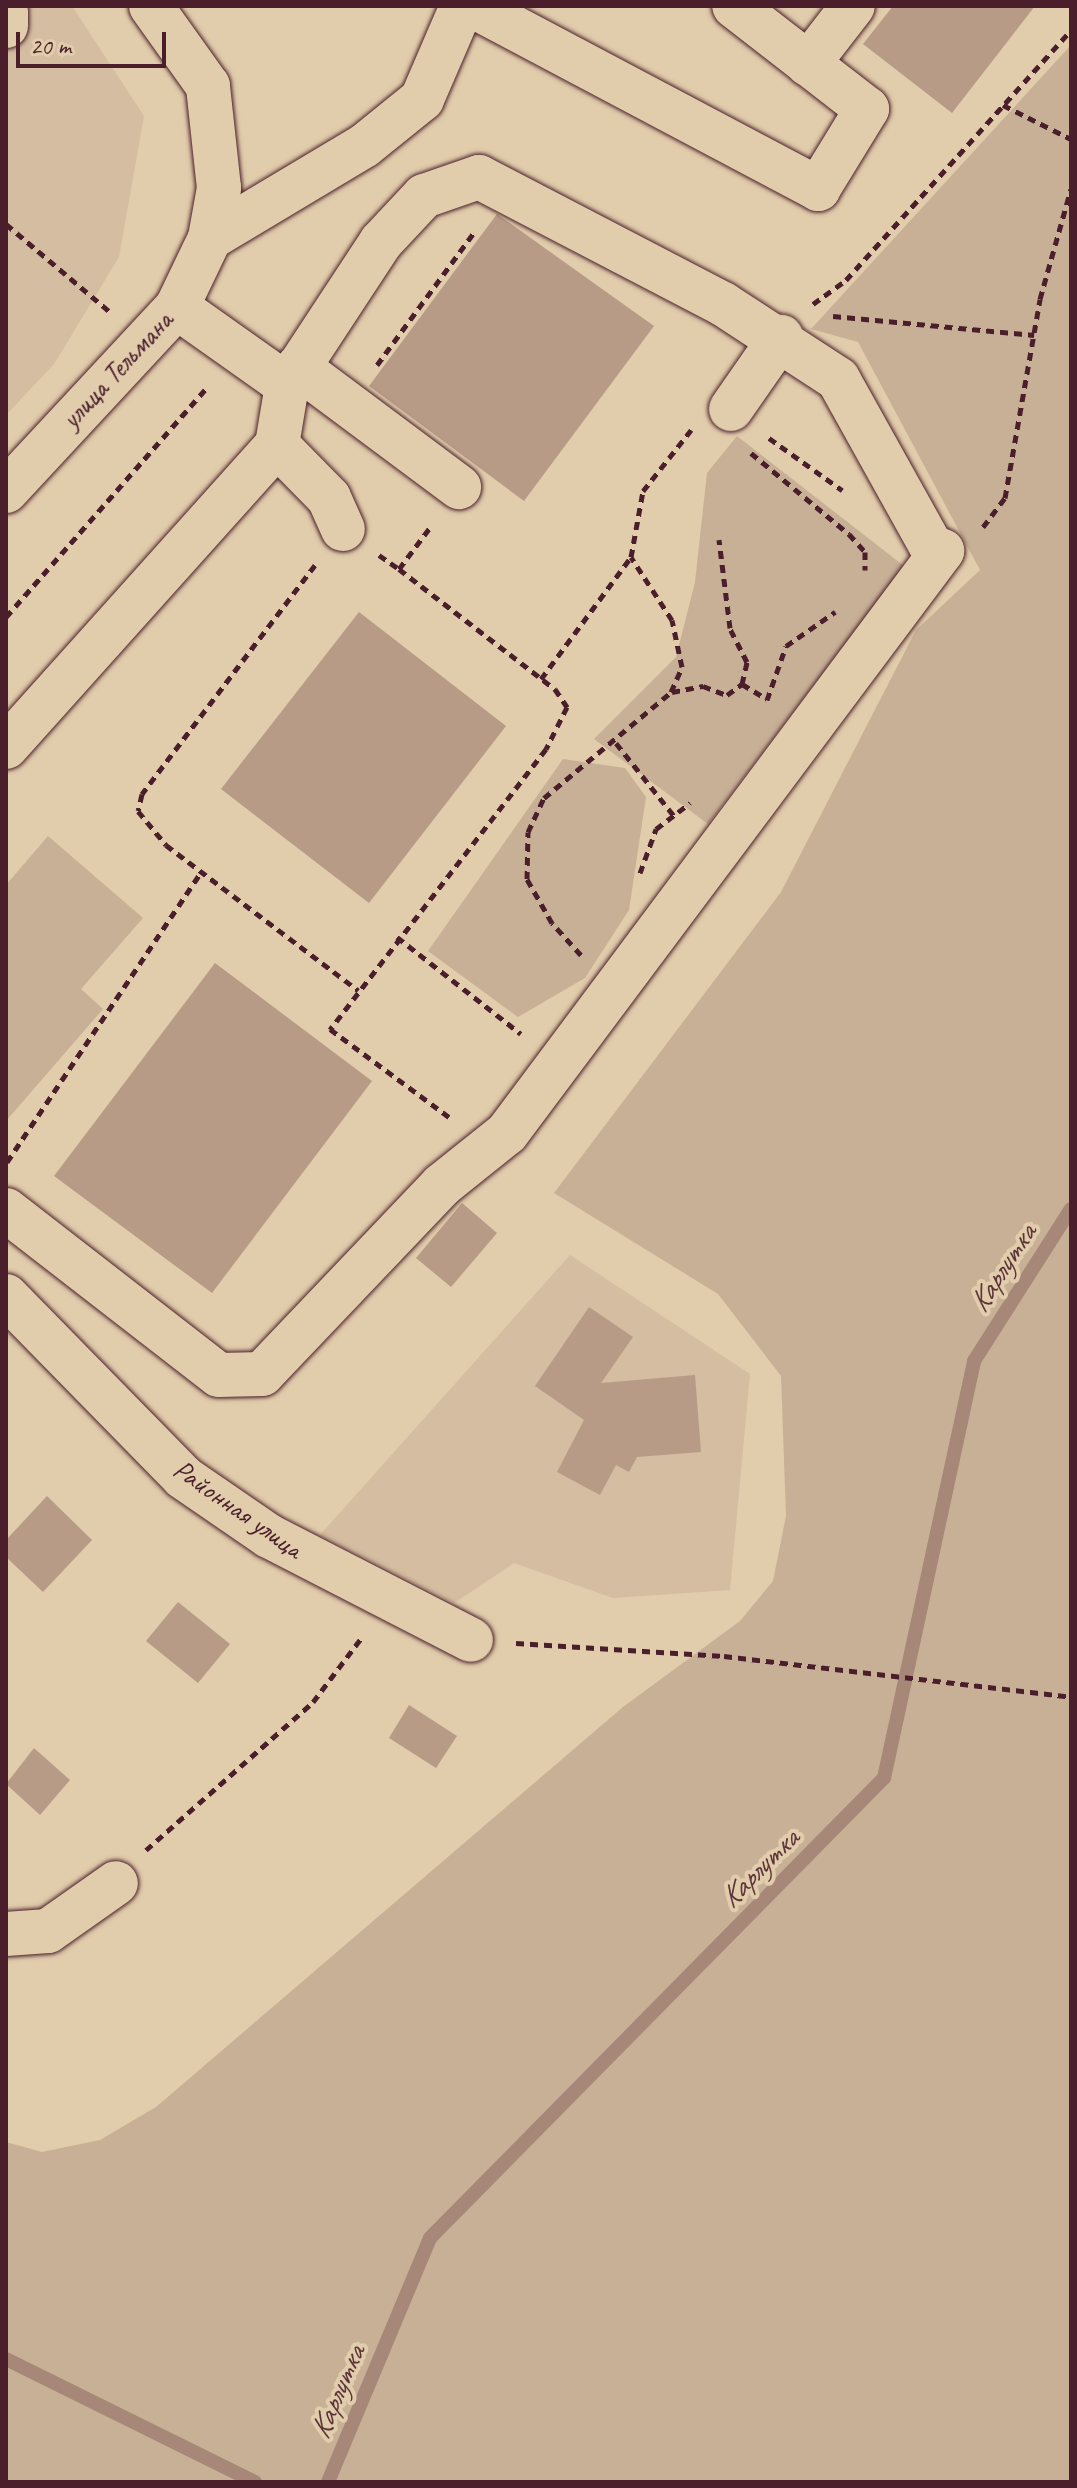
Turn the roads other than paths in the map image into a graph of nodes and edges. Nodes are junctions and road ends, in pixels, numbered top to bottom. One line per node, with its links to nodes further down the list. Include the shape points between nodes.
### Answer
1 (151, 6): 9 (street, улица Тельмана, via 208,86 219,188)
2 (462, 6): 9 (street, via 422,99 364,146)
3 (473, 6): 8 (street, via 818,189 867,109)
4 (734, 6): 8 (street)
5 (853, 6): 8 (street)
6 (6, 11): 7 (street)
7 (6, 26)
8 (808, 64)
9 (210, 238): 10 (street, улица Тельмана)
10 (177, 307): 12 (street); 15 (street, улица Тельмана)
11 (781, 337): 12 (street, via 479,177 424,196 381,242); 13 (street); 19 (street, via 838,379 931,546 942,551 867,608 560,1064 507,1133 442,1185 262,1374 219,1375)
12 (292, 376): 14 (street); 16 (street, via 363,416)
13 (732, 425)
14 (277, 445): 17 (street, via 329,498); 18 (street)
15 (6, 491)
16 (448, 502)
17 (343, 529)
18 (6, 747)
19 (6, 1210)
20 (6, 1296): 21 (street, Районная улица, via 183,1477 269,1536 378,1597)
21 (471, 1640)
22 (116, 1883): 23 (street, via 48,1931)
23 (6, 1934)

